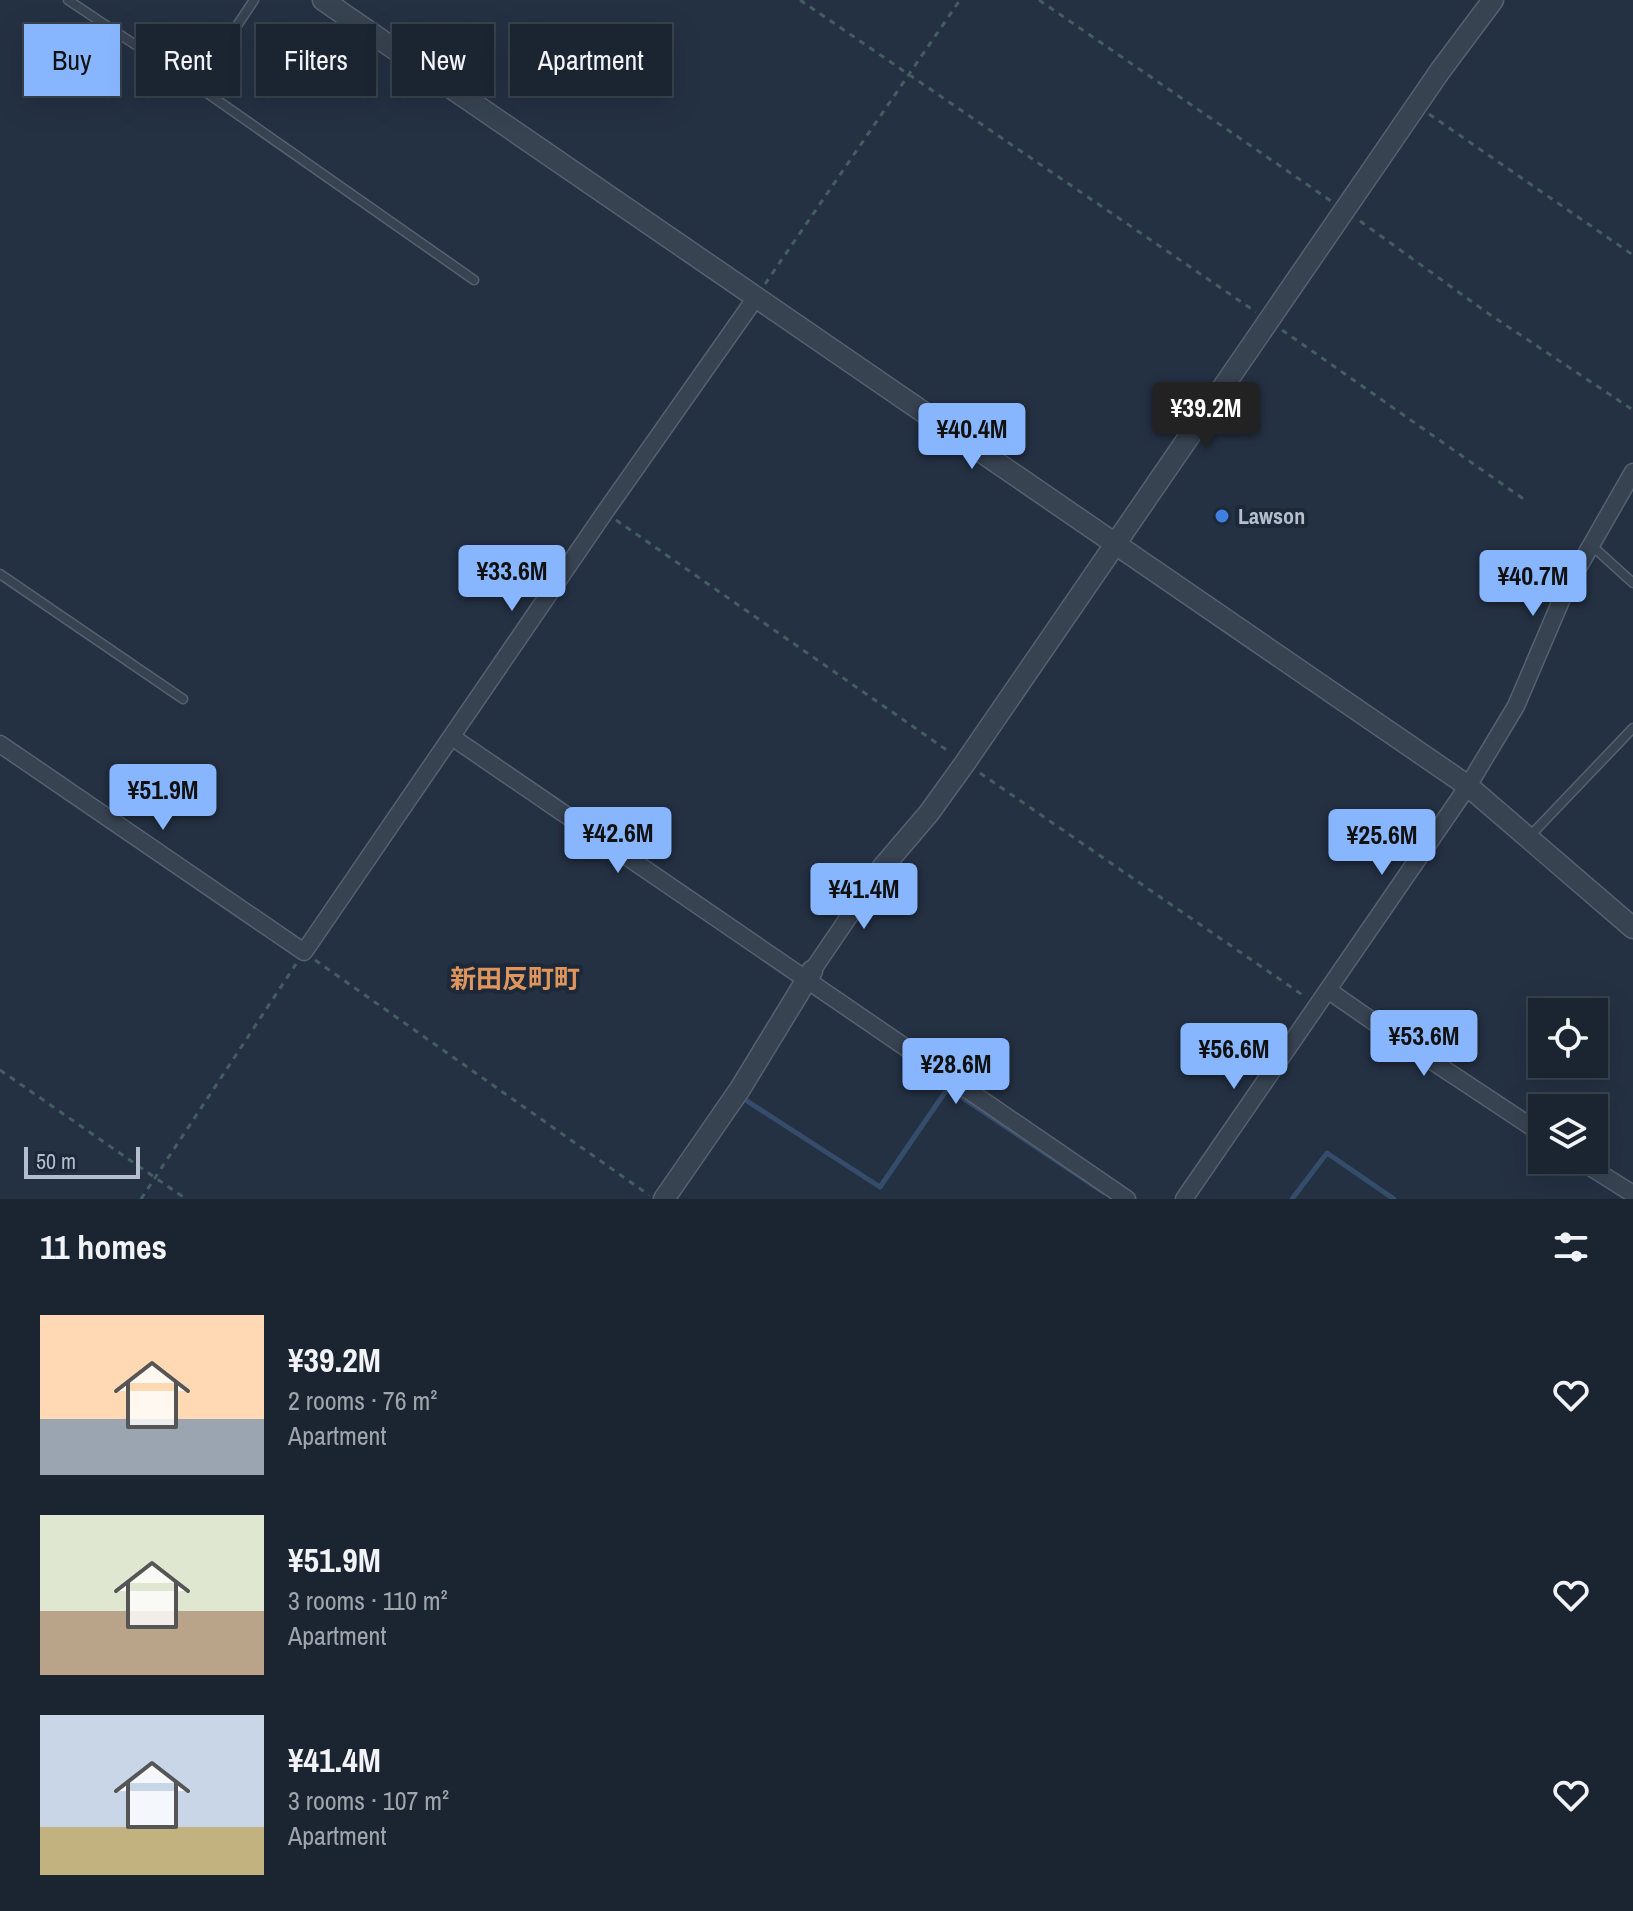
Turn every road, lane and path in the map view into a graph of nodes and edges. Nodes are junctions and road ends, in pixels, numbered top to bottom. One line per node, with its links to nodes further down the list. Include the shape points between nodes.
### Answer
1 (68, 0): 8 (lane)
2 (254, 0): 7 (lane)
3 (323, 0): 14 (street)
4 (800, 0): 9 (path)
5 (960, 0): 9 (path)
6 (1493, 0): 11 (street)
7 (238, 24)
8 (136, 45)
9 (909, 74): 14 (path); 15 (path)
10 (211, 96): 13 (lane)
11 (1416, 105): 12 (path); 15 (street)
12 (1633, 255)
13 (474, 280)
14 (757, 296): 18 (street); 19 (street)
15 (1268, 320): 17 (path); 19 (street)
16 (1633, 472): 20 (street)
17 (1525, 500)
18 (605, 512): 25 (street); 27 (path)
19 (1116, 543): 27 (street); 28 (street)
20 (1590, 544): 22 (lane); 28 (street, via 1516,706)
21 (0, 574): 23 (lane)
22 (1633, 583)
23 (183, 699)
24 (1633, 728): 29 (lane)
25 (452, 737): 32 (street); 33 (street)
26 (0, 744): 32 (street)
27 (965, 763): 30 (street); 35 (path)
28 (1468, 786): 29 (street); 34 (street)
29 (1529, 837): 31 (street)
30 (882, 868): 33 (street)
31 (1633, 928)
32 (304, 952): 39 (path); 43 (path)
33 (810, 975): 44 (street); 45 (street)
34 (1328, 990): 35 (street); 37 (street)
35 (1317, 1005): 46 (street)
36 (0, 1070): 39 (path)
37 (1528, 1124)
38 (1601, 1174): 40 (street)
39 (156, 1178): 41 (path); 42 (path)
40 (1633, 1194)
41 (141, 1199)
42 (186, 1199)
43 (655, 1199)
44 (664, 1199)
45 (1127, 1199)
46 (1184, 1199)

